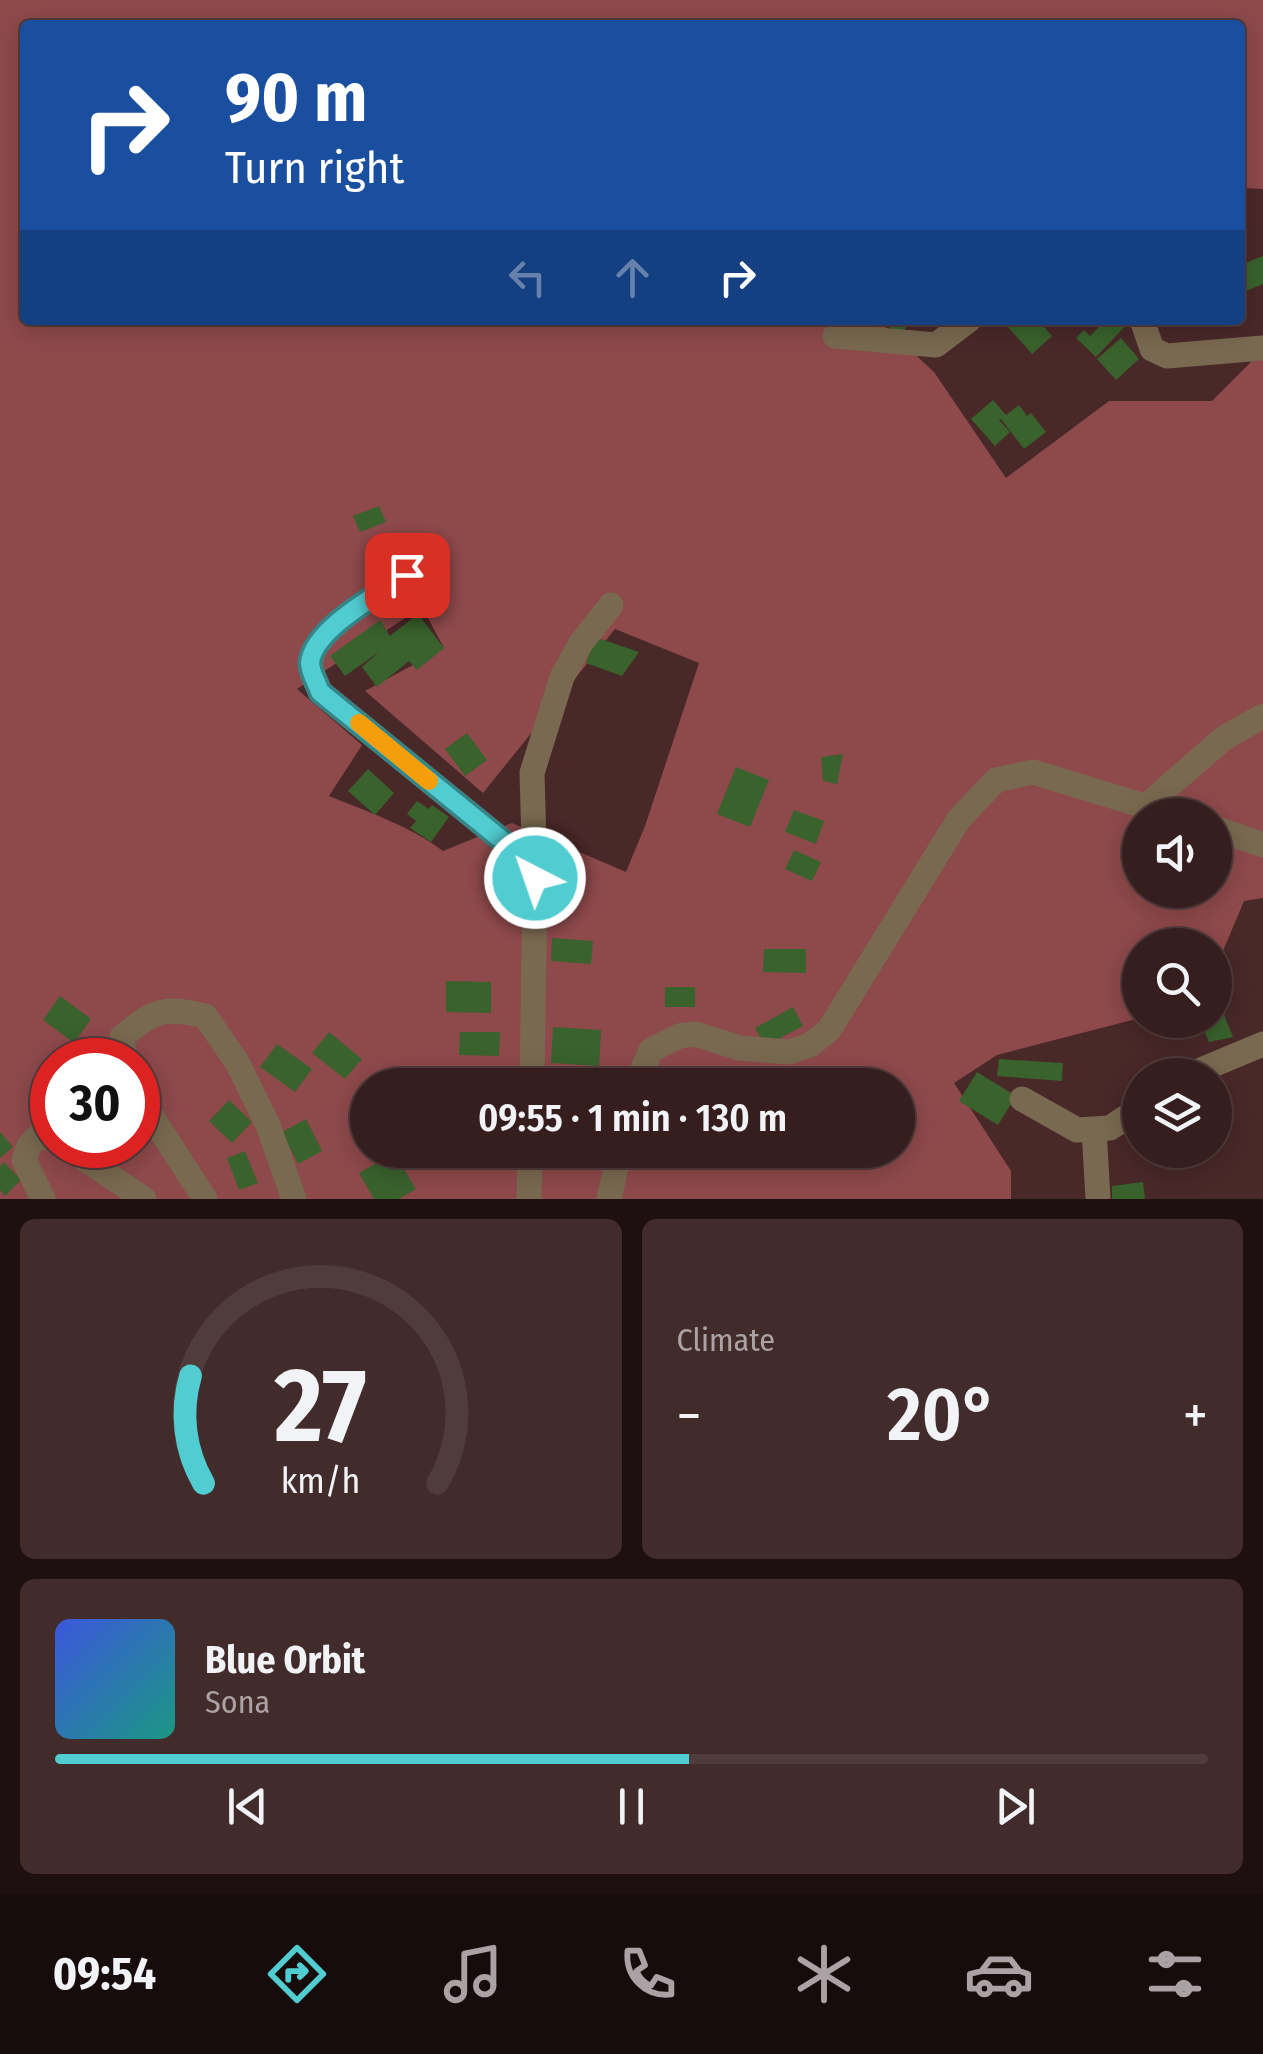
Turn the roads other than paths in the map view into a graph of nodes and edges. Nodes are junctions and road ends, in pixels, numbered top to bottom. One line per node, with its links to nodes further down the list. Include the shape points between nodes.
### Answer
1 (962, 325): 3 (street, via 936,345)
2 (1144, 325): 4 (street, via 1152,349 1167,356)
3 (835, 336)
4 (1263, 348)
5 (407, 575): 12 (street, via 315,644 310,666 320,692)
6 (610, 605): 12 (street, via 562,677 532,773)
7 (1263, 716): 8 (street, via 1224,738)
8 (1155, 798)
9 (1122, 799): 17 (street, via 1034,772 996,780 959,819 828,1030 789,1052 679,1036 652,1050)
10 (1232, 834): 11 (street)
11 (1263, 845)
12 (535, 867): 16 (street)
13 (122, 1038): 29 (street, via 146,1016 174,1009 205,1016 268,1125)
14 (1263, 1044): 15 (street)
15 (1230, 1058)
16 (532, 1068)
17 (644, 1068)
18 (1022, 1099): 21 (street, via 1077,1130)
19 (1122, 1120): 21 (street)
20 (160, 1129): 28 (street)
21 (1094, 1129): 32 (street)
22 (30, 1145): 26 (street, via 24,1160)
23 (98, 1168): 27 (street)
24 (530, 1168): 30 (street)
25 (616, 1168): 31 (street)
26 (43, 1199)
27 (144, 1199)
28 (205, 1199)
29 (294, 1199)
30 (530, 1199)
31 (608, 1199)
32 (1098, 1199)

